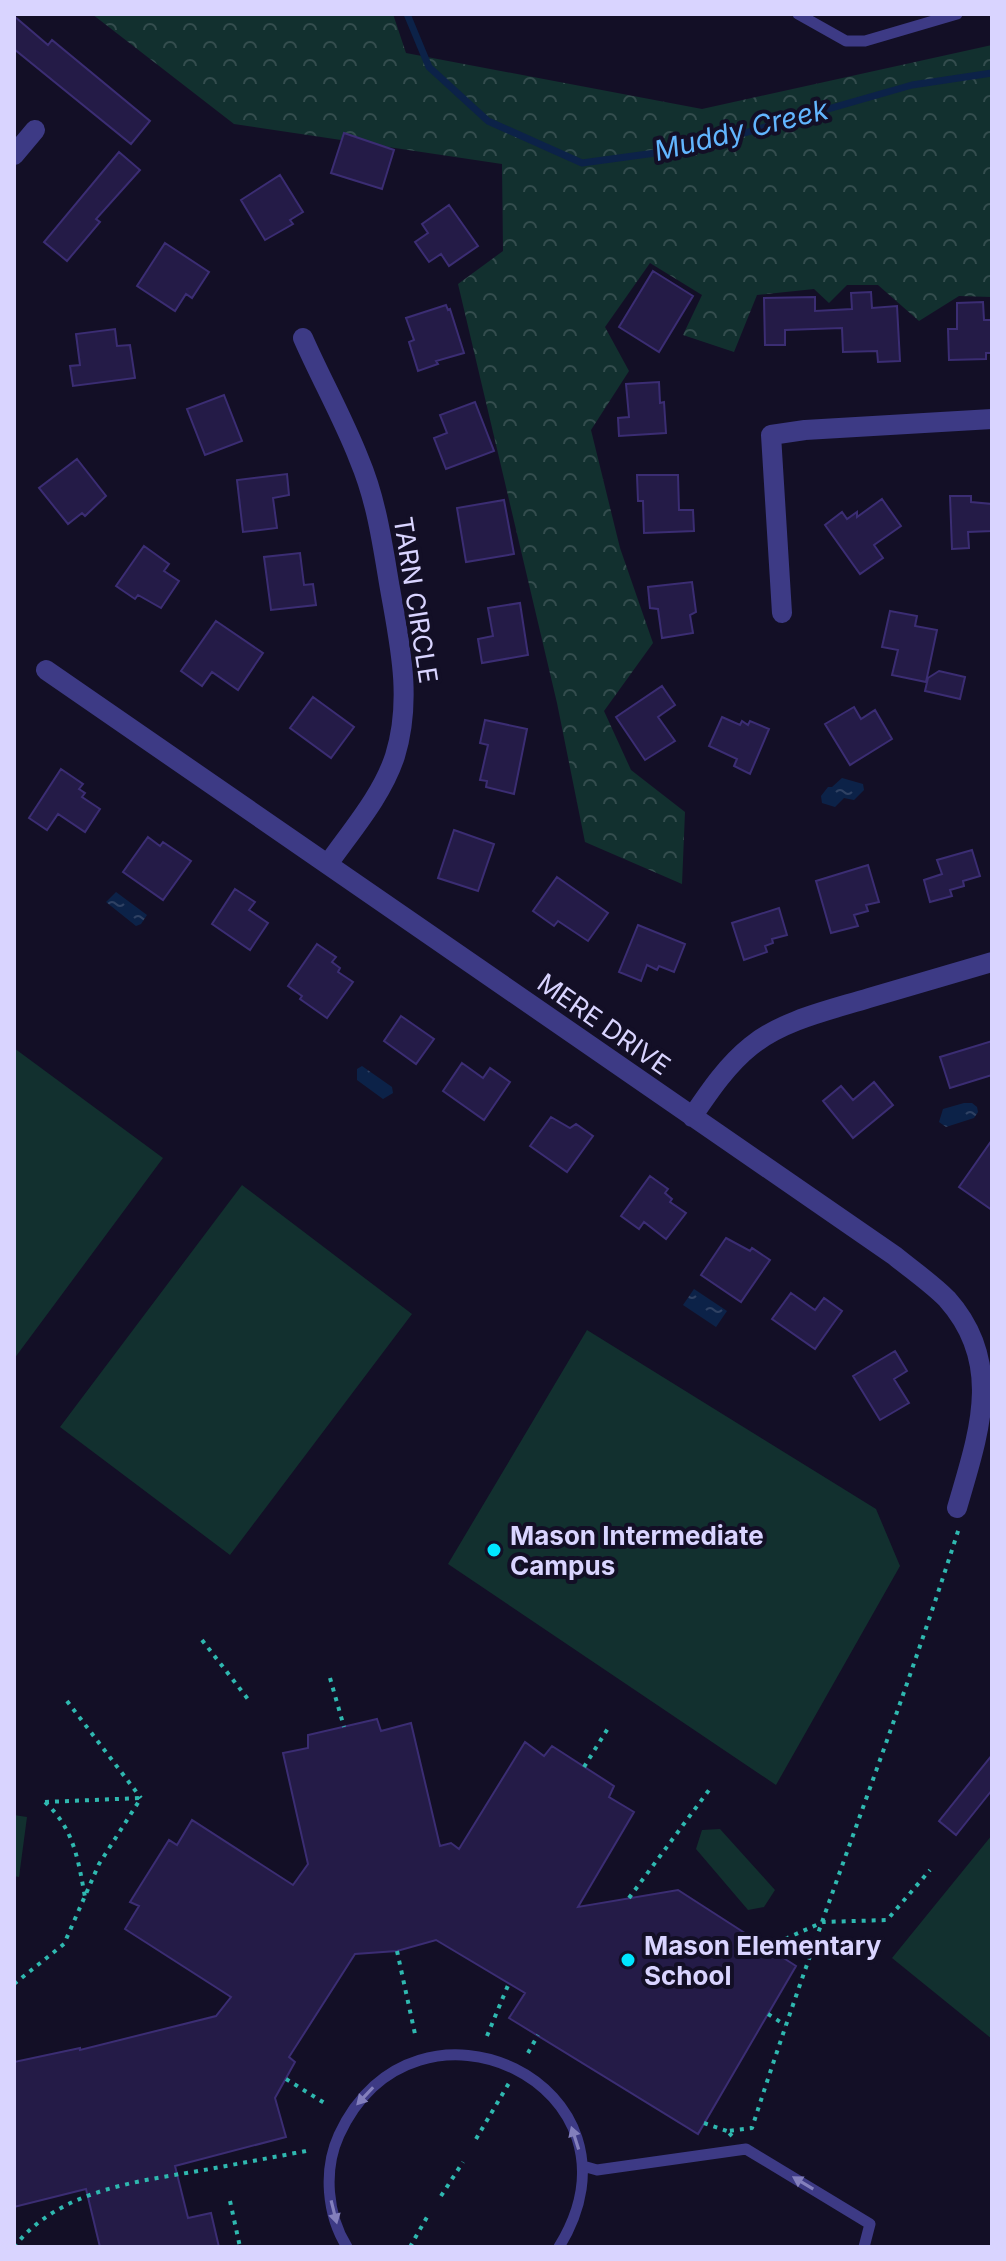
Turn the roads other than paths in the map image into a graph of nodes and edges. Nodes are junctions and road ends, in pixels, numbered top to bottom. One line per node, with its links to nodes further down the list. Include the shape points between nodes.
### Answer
1 (798, 14): 2 (lane, via 846,41 865,41)
2 (957, 14)
3 (35, 130): 4 (street)
4 (14, 155)
5 (303, 338): 9 (street, TARN CIRCLE, via 371,490 405,692 403,726 387,774)
6 (992, 419): 7 (street, via 771,435)
7 (782, 613)
8 (46, 670): 9 (street, MERE DRIVE)
9 (328, 864): 11 (street, MERE DRIVE)
10 (992, 962): 11 (street, via 831,1010 766,1036 739,1056)
11 (692, 1117): 12 (street, MERE DRIVE, via 895,1256 956,1311 973,1340 984,1388)
12 (957, 1508)
13 (583, 2166): 14 (lane, one-way to 14, via 565,2111 518,2069 486,2057 453,2054 421,2059 367,2091 335,2145 331,2207); 15 (lane, via 576,2215); 16 (lane, one-way to 13, via 870,2224 746,2149 597,2170)
14 (347, 2247)
15 (559, 2247)
16 (864, 2247)

